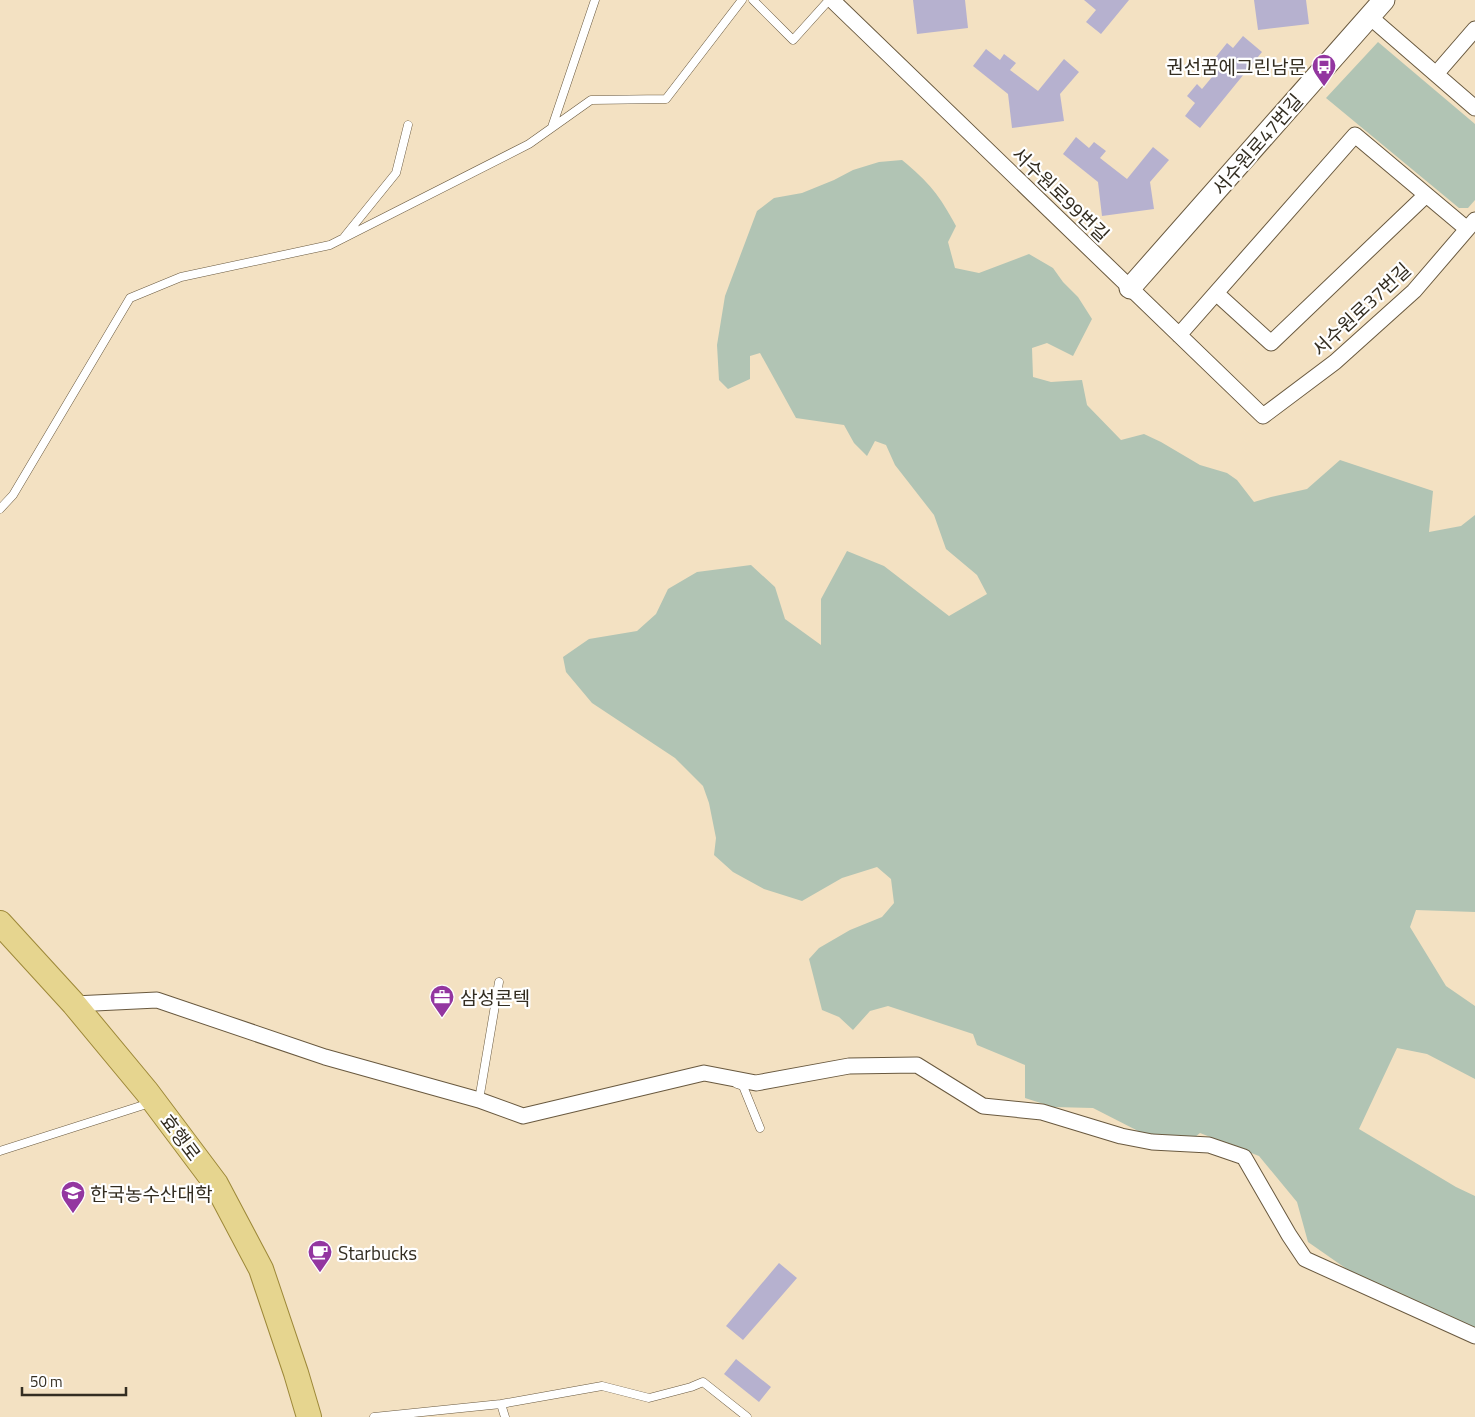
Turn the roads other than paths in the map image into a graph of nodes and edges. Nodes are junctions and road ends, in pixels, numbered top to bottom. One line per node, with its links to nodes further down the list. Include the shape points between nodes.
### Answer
1 (595, 0): 12 (lane)
2 (742, 0): 12 (lane, via 666,98 591,100)
3 (753, 0): 4 (lane, via 793,40)
4 (829, 0)
5 (832, 0): 16 (street, 서수원로99번길)
6 (1384, 0): 7 (street, 서수원로47번길)
7 (1370, 16): 9 (street); 16 (street, 서수원로47번길)
8 (1475, 29): 9 (street)
9 (1436, 74): 10 (street)
10 (1475, 108)
11 (408, 125): 15 (lane, via 396,173)
12 (552, 127): 15 (lane, via 529,144)
13 (1426, 195): 14 (street); 17 (street, via 1271,343); 17 (street, via 1356,135)
14 (1471, 224): 19 (street, 서수원로37번길, via 1414,290 1334,362)
15 (342, 238): 20 (lane, via 330,245 181,277 130,298 13,495)
16 (1130, 288): 18 (street, 서수원로99번길)
17 (1216, 293): 18 (street)
18 (1179, 335): 19 (street, 서수원로99번길)
19 (1263, 416)
20 (0, 509)
21 (0, 923): 23 (main road, 효행로)
22 (499, 982): 25 (lane)
23 (74, 1004): 25 (street, via 157,1000 325,1056); 26 (main road, 효행로)
24 (704, 1073): 25 (street, via 523,1116); 27 (lane, via 743,1086); 29 (street, via 756,1083 849,1066 918,1065 983,1106 1042,1112 1152,1142 1209,1145 1244,1157 1305,1259)
25 (479, 1100)
26 (155, 1102): 28 (lane); 31 (main road, 효행로, via 216,1184 261,1269)
27 (760, 1128)
28 (0, 1151)
29 (1475, 1336)
30 (501, 1404): 32 (lane); 33 (lane); 34 (lane, via 602,1386 649,1398 703,1382)
31 (308, 1417)
32 (374, 1417)
33 (505, 1417)
34 (747, 1417)

